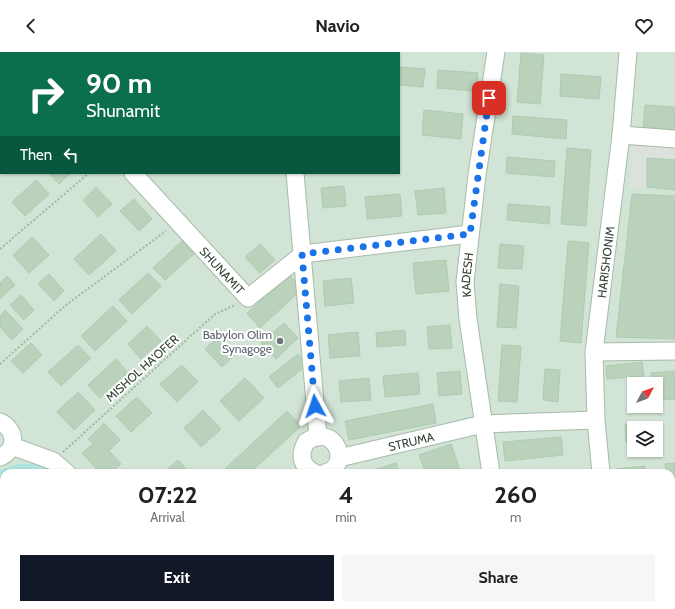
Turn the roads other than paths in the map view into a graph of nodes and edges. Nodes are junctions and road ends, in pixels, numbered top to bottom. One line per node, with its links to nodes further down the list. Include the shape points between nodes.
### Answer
1 (496, 52): 7 (street, KADESH)
2 (628, 52): 3 (street, HARISHONIM)
3 (621, 135): 4 (street); 10 (street, HARISHONIM)
4 (675, 139)
5 (133, 174): 8 (street, SHUNAMIT, via 248,298)
6 (296, 174): 8 (street)
7 (470, 234): 8 (street); 13 (street, KADESH, via 465,282)
8 (302, 254): 14 (street)
9 (675, 351): 10 (street)
10 (594, 352): 11 (street, HARISHONIM)
11 (596, 420): 13 (street, STRUMA); 21 (street, HARISHONIM)
12 (0, 422): 15 (street, via 5,424 12,434)
13 (483, 424): 16 (street, STRUMA); 20 (street, KADESH)
14 (318, 437): 16 (street, via 333,442 339,452); 18 (street, via 306,442 303,448)
15 (6, 452): 17 (street, via 53,461)
16 (339, 458): 19 (street)
17 (62, 469)
18 (306, 469)
19 (333, 469)
20 (490, 469)
21 (601, 469)

